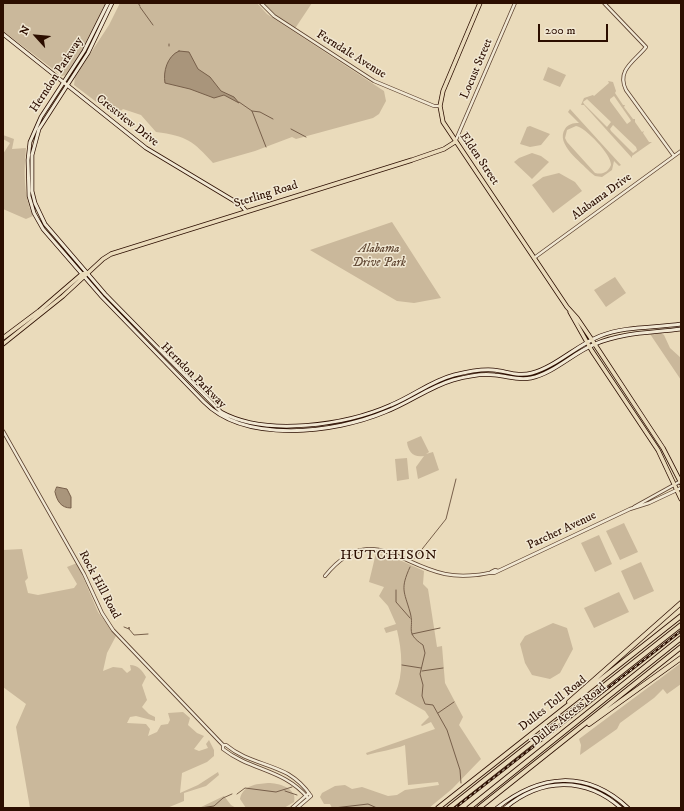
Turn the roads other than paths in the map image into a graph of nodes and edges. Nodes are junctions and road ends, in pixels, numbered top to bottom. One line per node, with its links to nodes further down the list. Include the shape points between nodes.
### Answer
1 (108, 3): 8 (main road, Herndon Parkway)
2 (112, 3): 8 (main road, Herndon Parkway, via 90,49)
3 (261, 3): 9 (street, Ferndale Avenue, via 274,16 374,82 434,106)
4 (480, 3): 9 (main road, Elden Street, via 444,88)
5 (515, 3): 10 (street, Locust Street)
6 (604, 3): 12 (street, via 646,47 625,69 624,84)
7 (3, 34): 8 (main road, Crestview Drive)
8 (65, 84): 13 (main road, Crestview Drive, via 146,148 241,205); 15 (main road, Herndon Parkway, via 36,138 32,160 33,195 36,208 45,224); 16 (main road, Herndon Parkway, via 39,121 32,137 28,160 29,196 40,225)
9 (440, 106): 10 (main road, Elden Street, via 443,122)
10 (455, 142): 13 (main road, Sterling Road, via 433,153); 14 (main road, Elden Street)
11 (681, 151): 12 (street, Alabama Drive)
12 (674, 156): 14 (street, Alabama Drive)
13 (246, 211): 15 (main road, Sterling Road, via 116,252 106,256)
14 (534, 258): 17 (main road, Elden Street)
15 (87, 273): 16 (main road); 22 (main road, Herndon Parkway, via 215,407 233,418 269,424 310,426 346,420 381,410 436,382 467,372 488,370 513,374 532,373)
16 (83, 276): 20 (main road); 23 (main road, via 46,311); 25 (main road, Herndon Parkway, via 213,411 231,421 258,427 307,430 344,425 387,412 434,387 461,378 487,374 516,379 533,378)
17 (570, 312): 21 (main road, Elden Street); 22 (main road, Elden Street)
18 (681, 324): 21 (main road, Herndon Parkway, via 613,332)
19 (681, 328): 24 (main road, Herndon Parkway, via 623,335)
20 (3, 338)
21 (592, 340): 22 (main road, Herndon Parkway); 24 (main road, Elden Street)
22 (587, 342): 25 (main road, Elden Street)
23 (3, 344)
24 (595, 344): 25 (main road, Herndon Parkway); 27 (main road, Elden Street)
25 (589, 346): 28 (main road, Elden Street, via 655,446)
26 (3, 432): 42 (street, Rock Hill Road, via 84,574 106,620 141,661)
27 (681, 482): 28 (street, Parcher Avenue)
28 (675, 485): 30 (main road, Elden Street); 32 (street, Parcher Avenue)
29 (681, 488): 30 (street, Parcher Avenue)
30 (677, 489): 31 (main road, Elden Street); 32 (street, Parcher Avenue, via 649,503)
31 (681, 499)
32 (632, 508): 33 (street, Parcher Avenue, via 496,573 470,576 444,574 378,549 350,555)
33 (325, 576)
34 (681, 603): 40 (highway)
35 (681, 616): 40 (highway, Dulles Toll Road)
36 (681, 626): 47 (highway, Dulles Access Road)
37 (681, 638): 48 (highway, Dulles Access Road)
38 (681, 647): 41 (highway)
39 (681, 658): 41 (highway)
40 (559, 712): 46 (highway, Dulles Toll Road)
41 (562, 742): 49 (highway)
42 (223, 745): 43 (street, Rock Hill Road, via 223,749 236,758 284,778); 43 (street, Rock Hill Road, via 250,760 289,775 310,794)
43 (307, 797): 44 (street); 45 (street)
44 (292, 808)
45 (297, 808)
46 (439, 808)
47 (448, 808)
48 (469, 808)
49 (479, 808)
50 (497, 808): 53 (main road, via 516,794 533,786 564,780 596,787)
51 (505, 808): 52 (main road, via 534,790 562,785 594,790)
52 (621, 808)
53 (628, 808)

